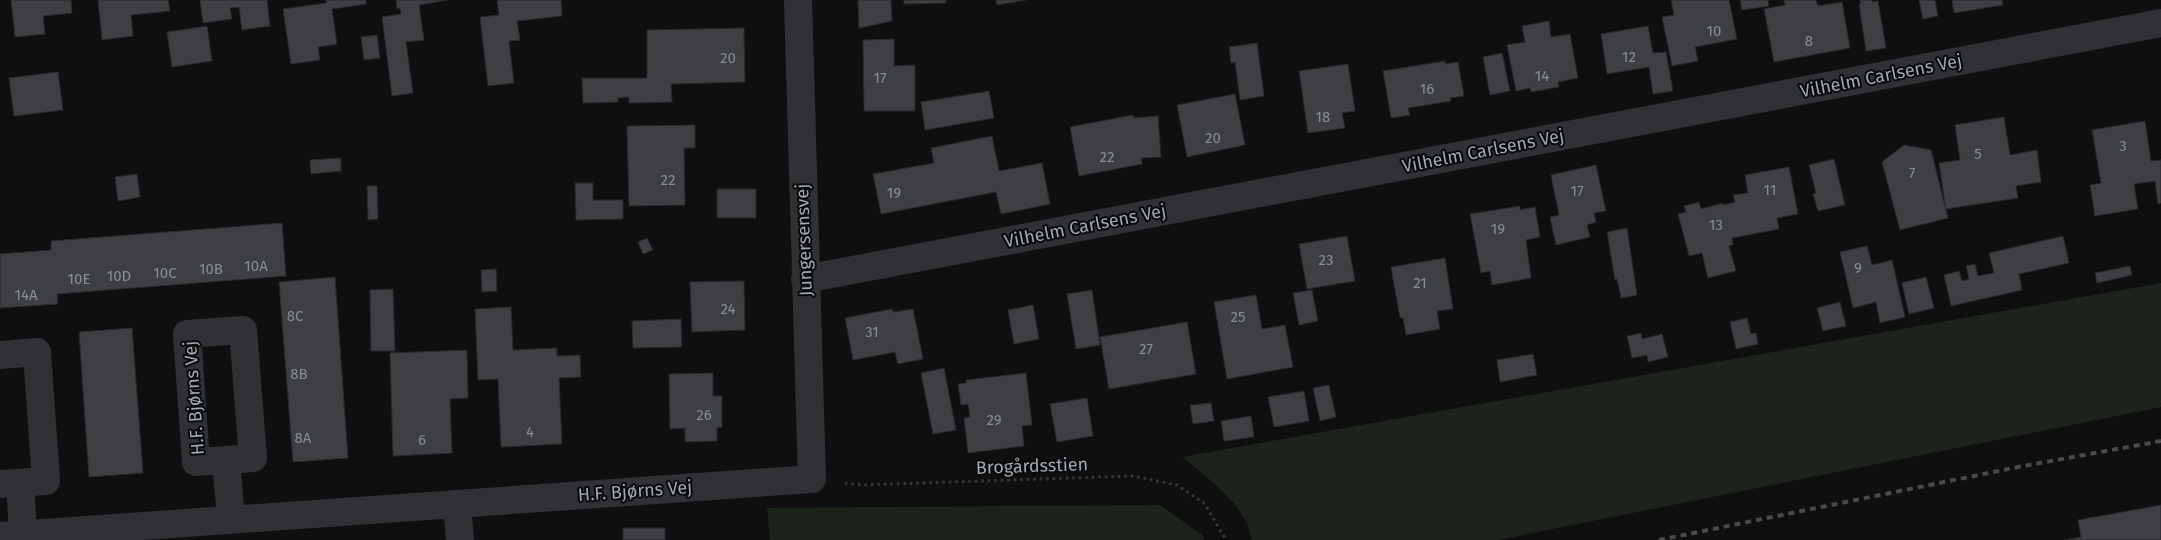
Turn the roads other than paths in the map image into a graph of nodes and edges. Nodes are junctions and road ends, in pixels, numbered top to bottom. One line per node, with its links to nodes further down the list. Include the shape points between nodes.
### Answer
1 (798, 0): 3 (street, Jungersensvej)
2 (2161, 23): 3 (street, Vilhelm Carlsens Vej)
3 (805, 279): 6 (street, Jungersensvej)
4 (0, 355): 7 (street, H.F. Bjørns Vej, via 37,352 46,480)
5 (226, 460): 5 (street, H.F. Bjørns Vej, via 253,458 243,330 187,334 196,462); 9 (street, H.F. Bjørns Vej)
6 (812, 479): 8 (street, H.F. Bjørns Vej)
7 (10, 483): 10 (street, H.F. Bjørns Vej)
8 (457, 504): 9 (street, H.F. Bjørns Vej); 12 (street)
9 (231, 519): 11 (street, H.F. Bjørns Vej)
10 (12, 535): 11 (street, H.F. Bjørns Vej)
11 (88, 535)
12 (460, 540)

